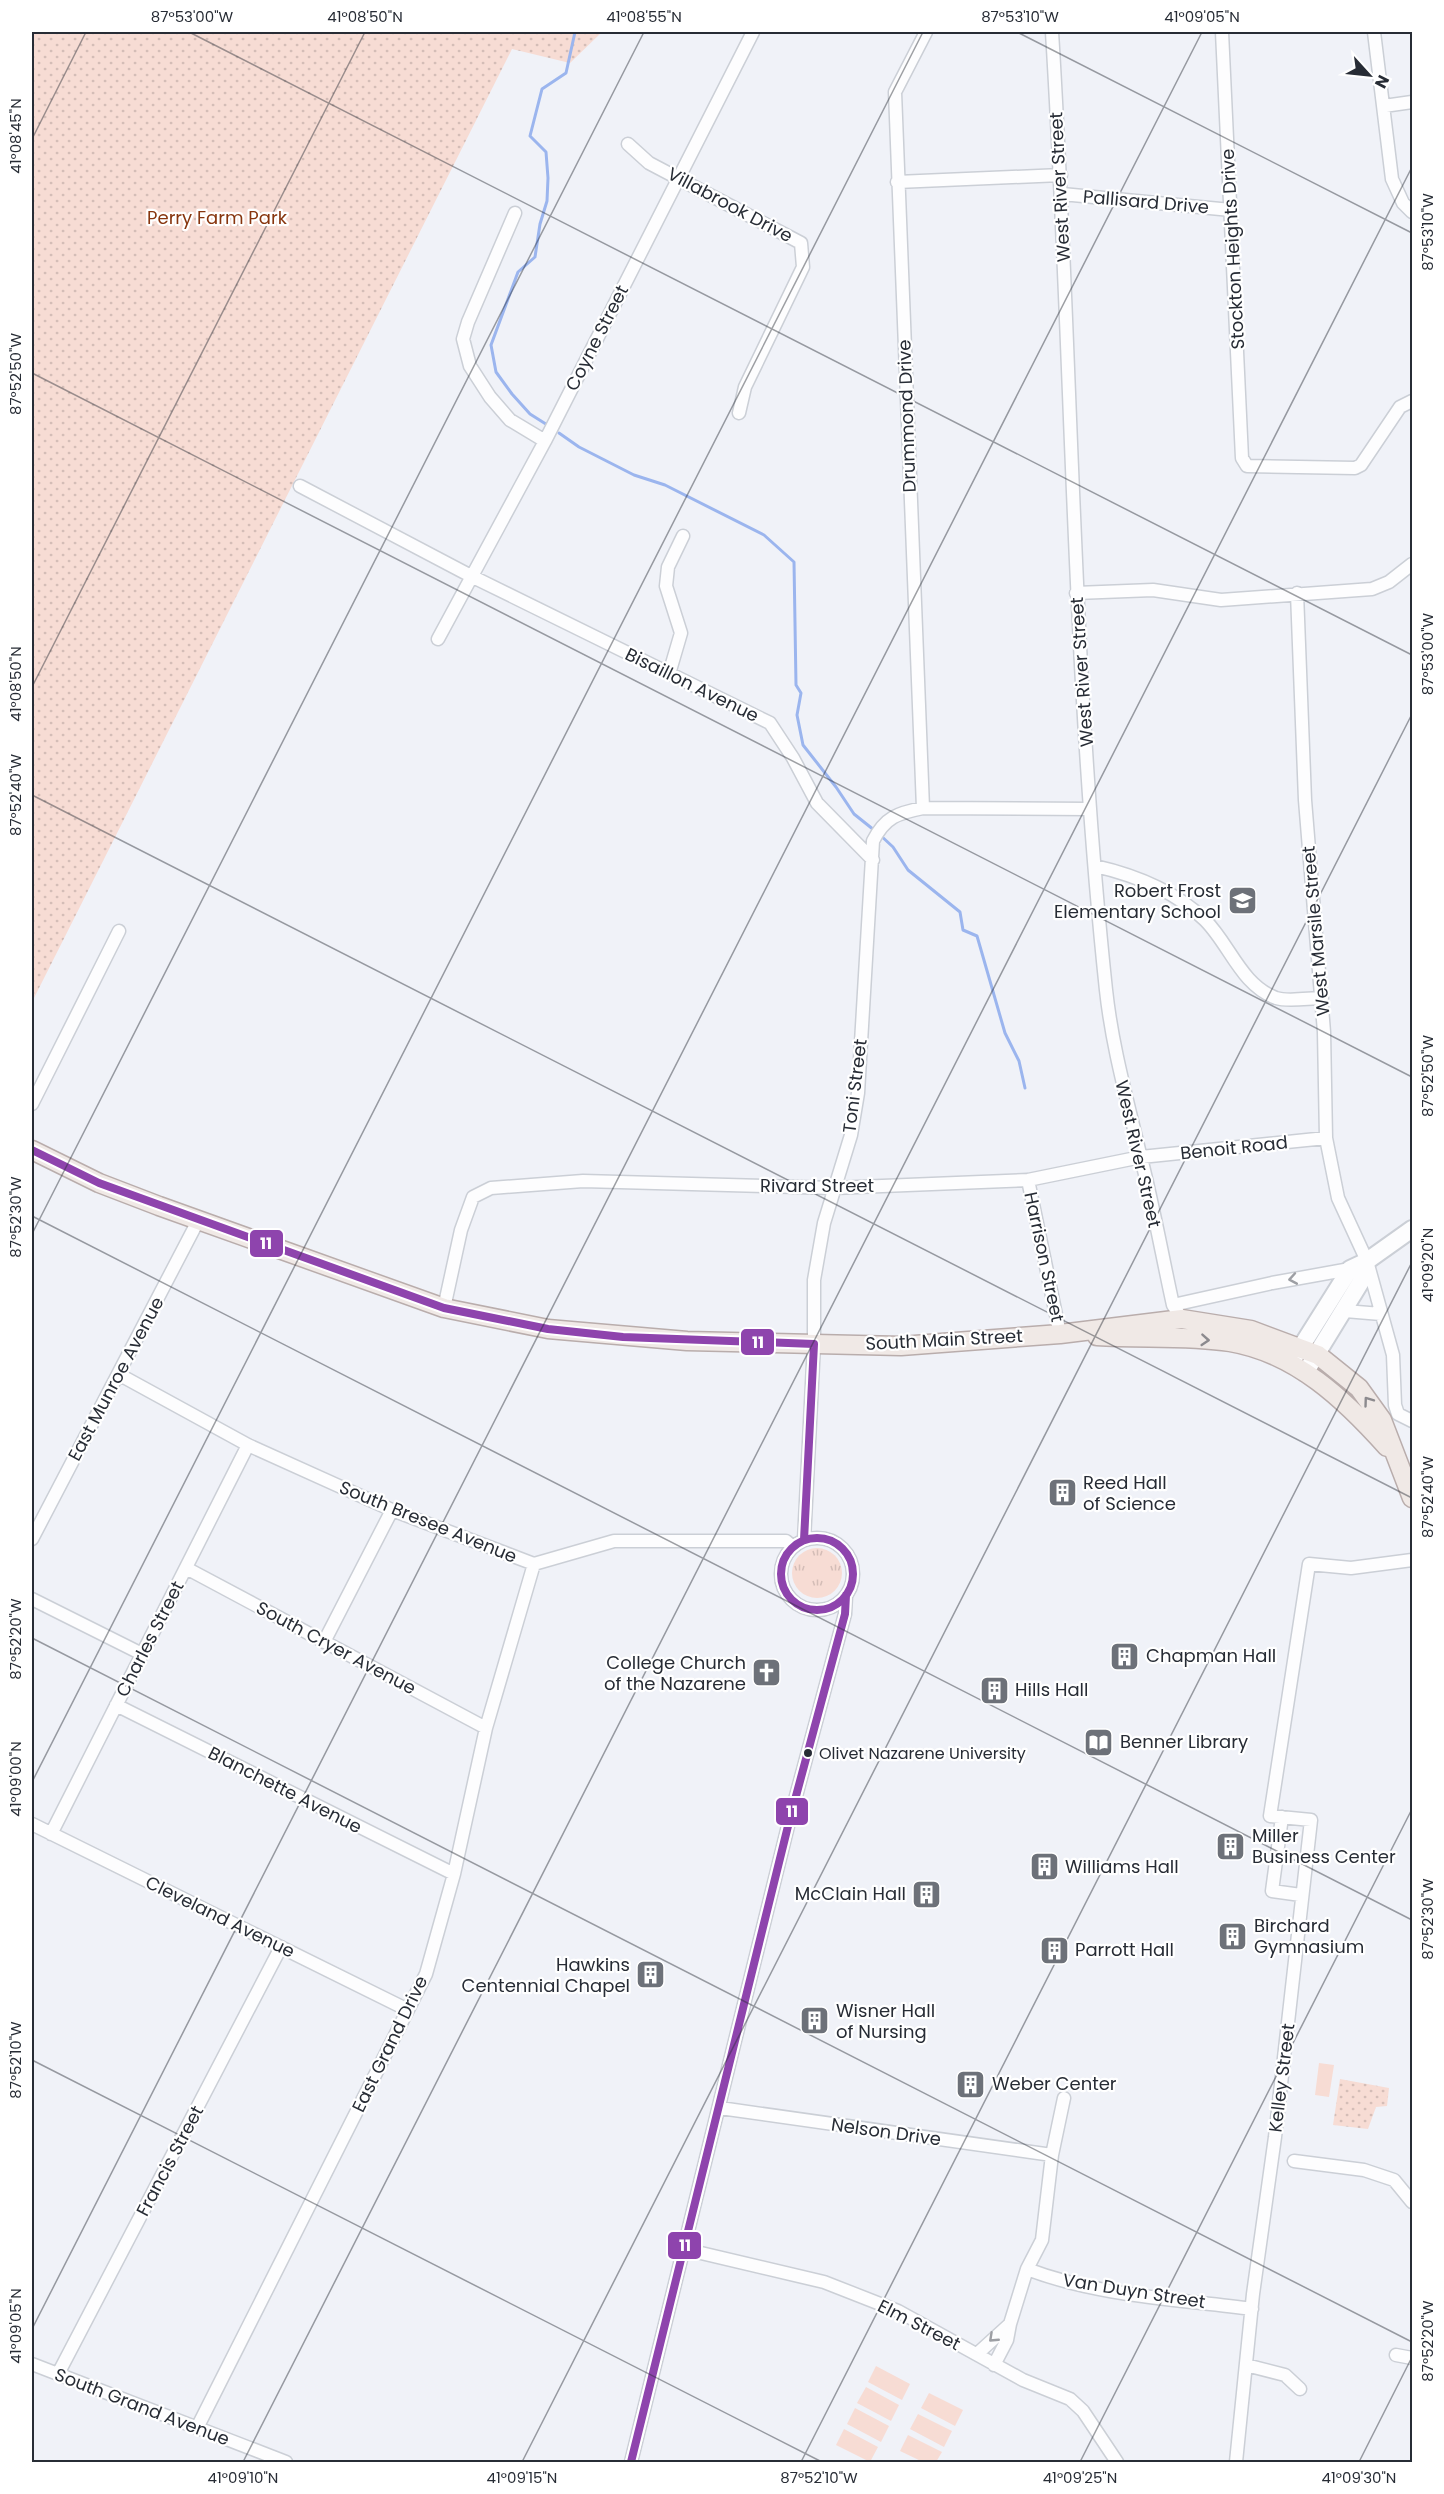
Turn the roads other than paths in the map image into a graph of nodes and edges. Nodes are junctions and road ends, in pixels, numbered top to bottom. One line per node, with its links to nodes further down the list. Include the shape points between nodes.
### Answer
1 (750, 32): 10 (street, Coyne Street)
2 (926, 32): 11 (street, Drummond Drive, via 895,92)
3 (1052, 32): 9 (street, West River Street)
4 (1222, 32): 13 (street, Stockton Heights Drive)
5 (1374, 32): 7 (street)
6 (1413, 102): 7 (street)
7 (1384, 106): 14 (street, via 1392,179 1403,202)
8 (628, 144): 10 (street, Villabrook Drive, via 649,163)
9 (1061, 175): 11 (street); 12 (street, West River Street)
10 (678, 177): 17 (street, Villabrook Drive, via 801,243 803,267 745,387); 18 (street, Coyne Street)
11 (897, 182): 27 (street, Drummond Drive)
12 (1062, 195): 13 (street, Pallisard Drive); 23 (street, West River Street)
13 (1231, 210): 16 (street, Stockton Heights Drive, via 1242,458 1247,466 1355,468 1361,465 1400,407)
14 (1413, 212)
15 (515, 213): 18 (street, via 463,339 470,366 490,397 510,420)
16 (1413, 400)
17 (740, 413)
18 (545, 441): 22 (street, Coyne Street)
19 (300, 486): 22 (street, Bisaillon Avenue)
20 (683, 536): 26 (street, via 668,567 666,586 681,633)
21 (1413, 564): 24 (street, via 1372,590)
22 (471, 576): 25 (street, Coyne Street); 26 (street, Bisaillon Avenue)
23 (1076, 593): 24 (street, via 1153,590 1221,600); 28 (street, West River Street)
24 (1297, 593): 32 (street, West Marsile Street, via 1305,800)
25 (438, 639)
26 (669, 674): 29 (street, Bisaillon Avenue, via 770,723 818,803)
27 (923, 808): 28 (street); 29 (street, via 898,812 880,828 872,846)
28 (1090, 809): 30 (street, West River Street)
29 (873, 860): 38 (street, Toni Street, via 858,1093 851,1135)
30 (1095, 866): 32 (street, via 1146,881 1179,900 1205,921 1251,981 1277,998); 36 (street, West River Street, via 1116,1062)
31 (118, 931): 33 (street)
32 (1322, 998): 34 (street, West Marsile Street)
33 (32, 1104)
34 (1326, 1138): 36 (street, Benoit Road); 41 (street, West Marsile Street, via 1338,1198)
35 (32, 1150): 39 (main road, South Main Street, via 99,1183)
36 (1141, 1157): 37 (street, Rivard Street); 45 (street, West River Street)
37 (1028, 1180): 38 (street, Rivard Street); 47 (street, Harrison Street)
38 (833, 1188): 43 (street, Rivard Street, via 583,1181 491,1188 473,1197 461,1230); 48 (street, Toni Street, via 813,1280)
39 (199, 1219): 43 (main road, South Main Street); 51 (street, East Munroe Avenue)
40 (1413, 1229): 41 (main road)
41 (1367, 1261): 42 (main road); 44 (main road, via 1362,1280); 46 (street, West Marsile Street)
42 (1350, 1269): 45 (street, South Main Street, one-way to 45, via 1272,1283); 50 (main road)
43 (444, 1308): 48 (main road, South Main Street, via 548,1329 623,1337)
44 (1345, 1311): 46 (street); 49 (main road)
45 (1178, 1312): 47 (main road, South Main Street, via 1159,1321); 50 (main road, South Main Street, via 1251,1330)
46 (1381, 1314): 52 (street, West Marsile Street, via 1393,1355 1395,1405 1398,1414)
47 (1060, 1334): 48 (main road, South Main Street, via 901,1346); 50 (main road, South Main Street, one-way to 50, via 1233,1342)
48 (814, 1344): 58 (street, Toni Street)
49 (1318, 1355): 50 (main road); 54 (main road, one-way to 49, via 1382,1420 1359,1388)
50 (1299, 1361): 54 (main road, via 1355,1410)
51 (120, 1375): 53 (street, South Bresee Avenue); 57 (street, East Munroe Avenue)
52 (1413, 1421)
53 (248, 1445): 56 (street, South Bresee Avenue); 62 (street, Charles Street)
54 (1393, 1453): 55 (main road)
55 (1413, 1498)
56 (392, 1510): 61 (street, South Bresee Avenue); 65 (street)
57 (32, 1539)
58 (804, 1540): 59 (street); 63 (street, via 827,1539 846,1552 853,1574)
59 (793, 1546): 61 (street, South Bresee Avenue, via 786,1541 614,1541); 63 (street, via 781,1568 785,1591 792,1601 820,1610 837,1604)
60 (1413, 1560): 69 (street, via 1351,1568 1308,1564 1270,1816)
61 (534, 1564): 68 (street, East Grand Drive)
62 (186, 1568): 65 (street, South Cryer Avenue); 66 (street, Charles Street)
63 (846, 1595): 77 (street, via 845,1614 789,1822)
64 (32, 1599): 66 (street)
65 (324, 1642): 68 (street, South Cryer Avenue)
66 (142, 1654): 67 (street, Charles Street)
67 (116, 1705): 71 (street, Charles Street); 72 (street, Blanchette Avenue)
68 (486, 1728): 72 (street, East Grand Drive)
69 (1282, 1817): 73 (street, via 1272,1891); 73 (street, Kelley Street, via 1311,1820)
70 (32, 1824): 71 (street, Cleveland Avenue)
71 (51, 1834): 74 (street, Cleveland Avenue)
72 (454, 1874): 75 (street, East Grand Drive, via 426,1974)
73 (1301, 1894): 83 (street, Kelley Street, via 1303,1904)
74 (281, 1947): 75 (street, Cleveland Avenue); 91 (street, Francis Street)
75 (408, 2010): 93 (street, East Grand Drive)
76 (1064, 2098): 78 (street)
77 (720, 2108): 78 (street, Nelson Drive); 81 (street)
78 (1052, 2156): 82 (street, via 1042,2240)
79 (1294, 2161): 80 (street, via 1364,2170 1394,2180)
80 (1413, 2202)
81 (684, 2248): 85 (street, Elm Street, via 828,2283 898,2311); 95 (street)
82 (1027, 2269): 83 (street, Van Duyn Street, via 1086,2287); 84 (street)
83 (1252, 2309): 90 (street, Kelley Street)
84 (1010, 2324): 85 (street, one-way to 85); 89 (street, via 1007,2340)
85 (977, 2354): 89 (street, Elm Street)
86 (1396, 2355): 87 (street)
87 (1413, 2358)
88 (32, 2364): 91 (street, South Grand Avenue)
89 (994, 2365): 96 (street, Elm Street, via 1070,2399 1083,2411)
90 (1246, 2365): 92 (street, via 1272,2369); 97 (street, Kelley Street)
91 (58, 2374): 93 (street, South Grand Avenue)
92 (1300, 2389)
93 (198, 2428): 94 (street, South Grand Avenue)
94 (286, 2463)
95 (631, 2463)
96 (1117, 2463)
97 (1236, 2463)

